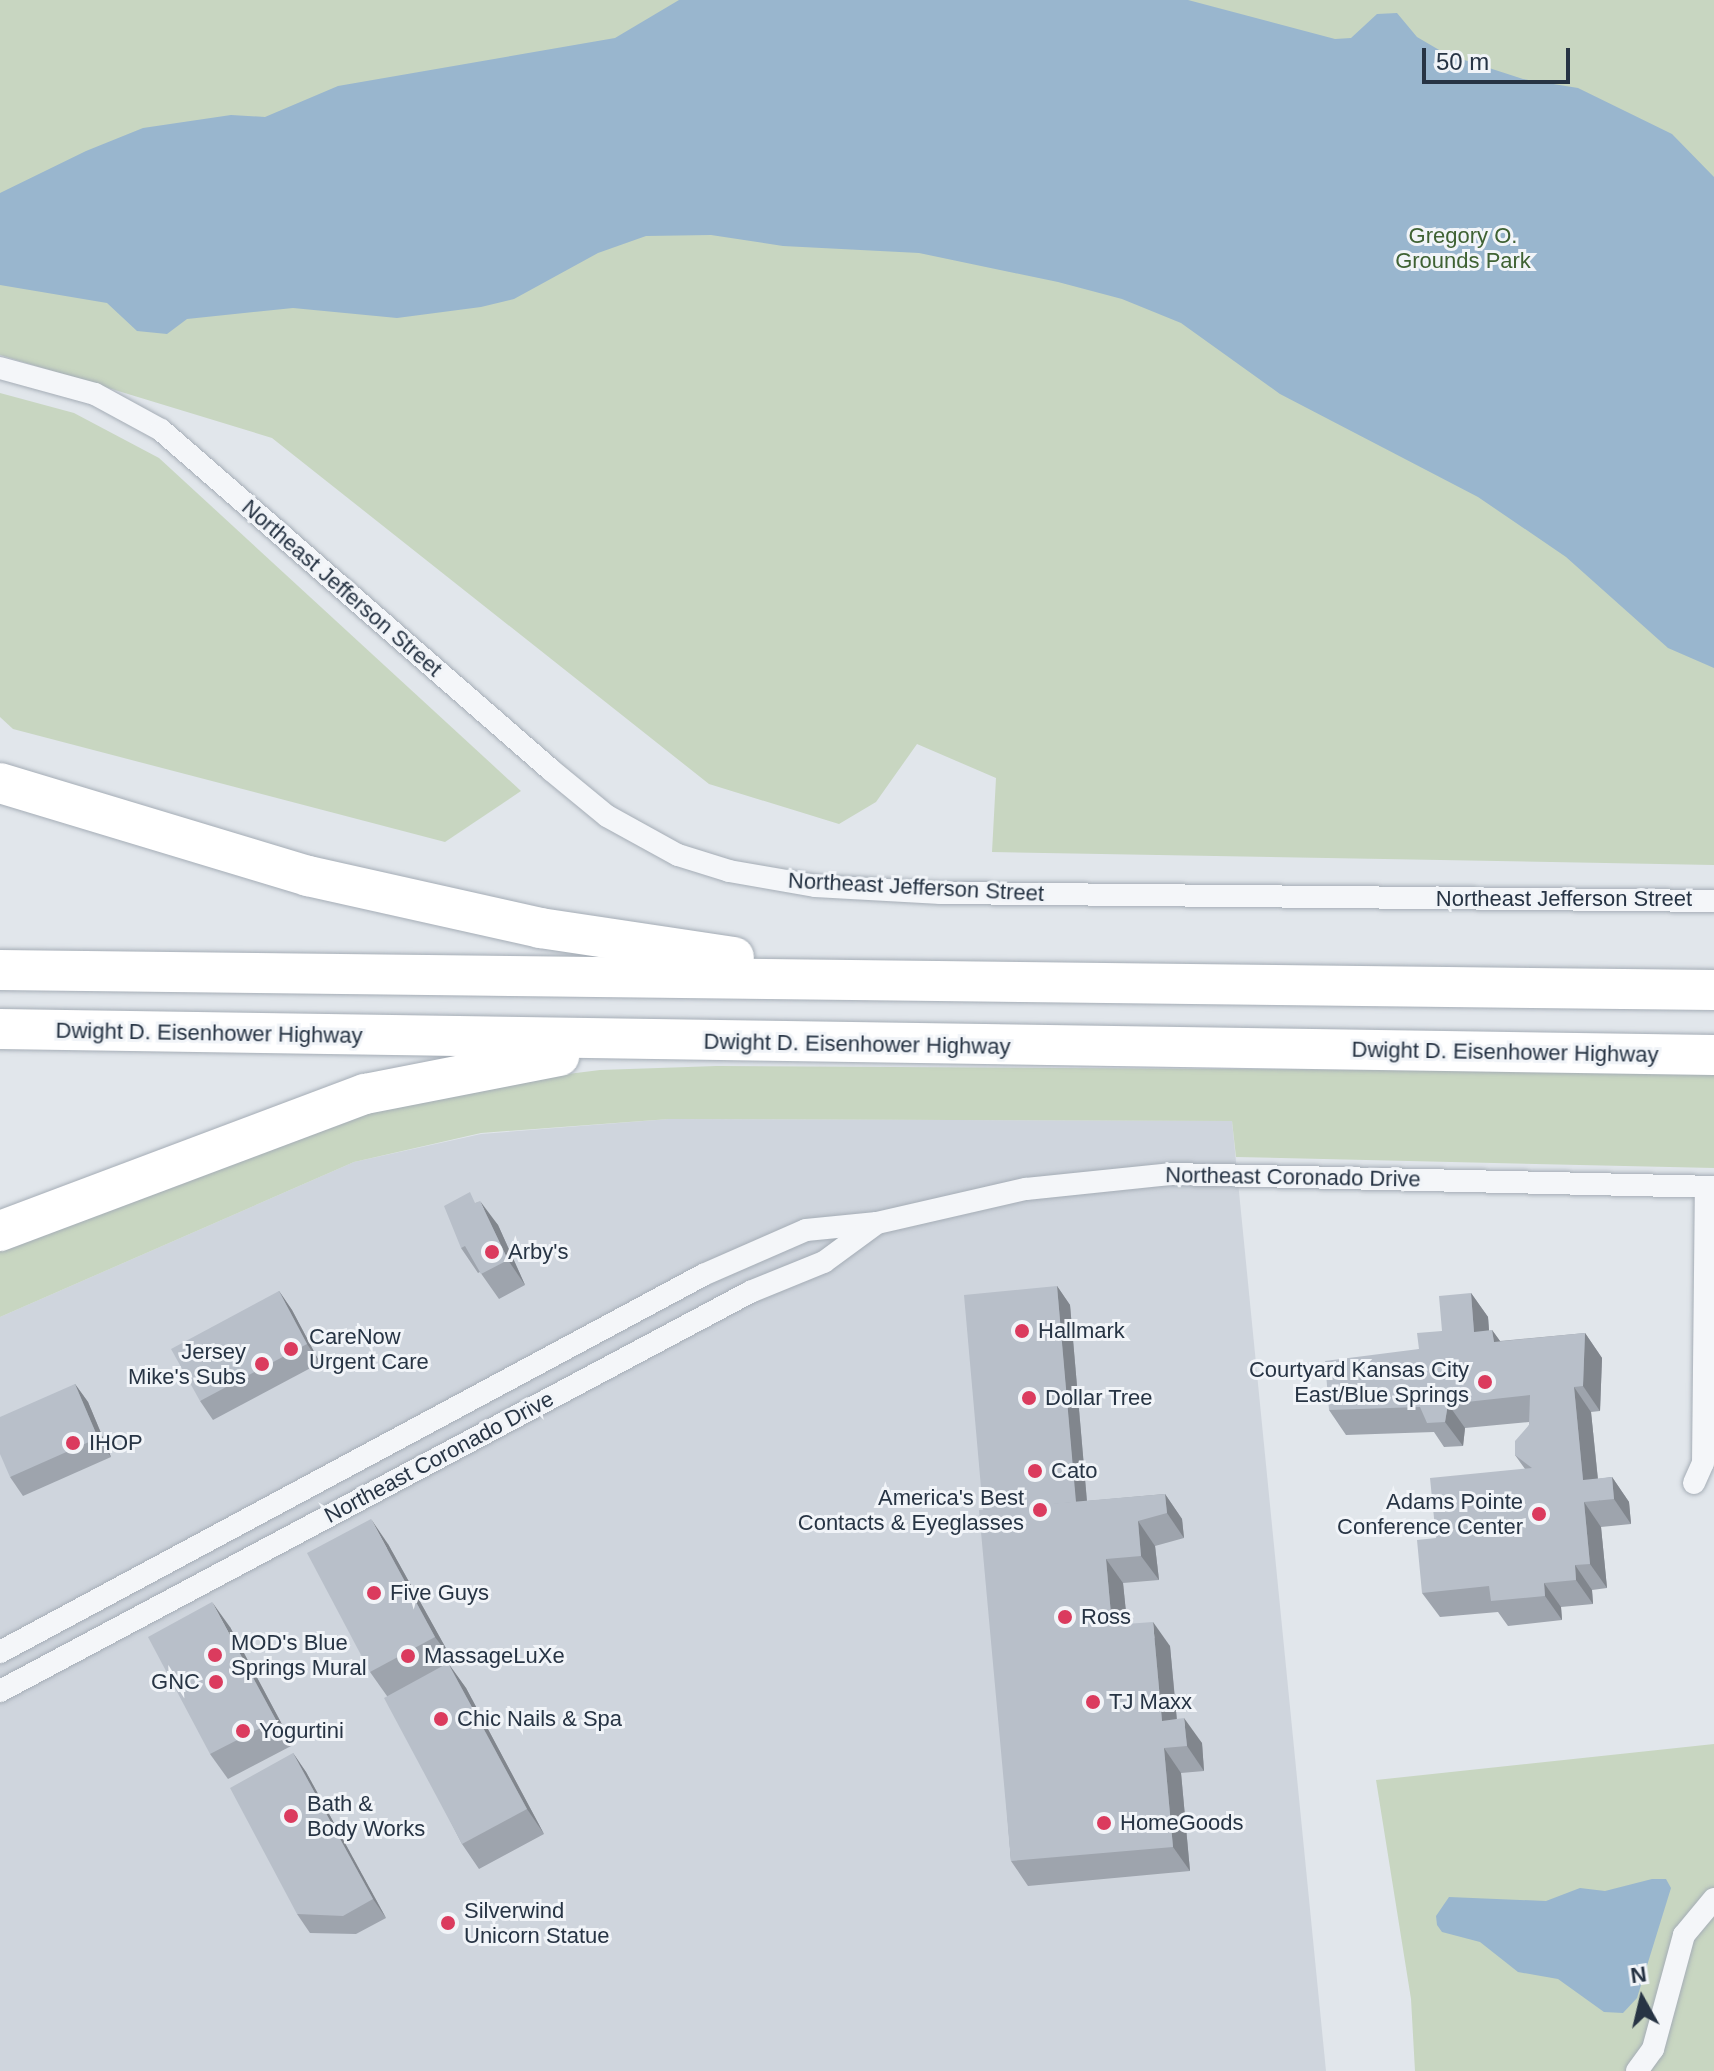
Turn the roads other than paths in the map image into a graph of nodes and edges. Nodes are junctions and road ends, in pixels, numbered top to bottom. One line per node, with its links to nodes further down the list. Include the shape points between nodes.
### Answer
1 (0, 368): 3 (street, Northeast Jefferson Street, via 95,394 161,430 607,816 678,855 729,871 815,886 941,893)
2 (0, 783): 5 (highway, via 308,876 540,928)
3 (1714, 901)
4 (0, 970): 5 (highway)
5 (876, 978): 6 (highway)
6 (1714, 990)
7 (0, 1029): 8 (highway, Dwight D. Eisenhower Highway)
8 (640, 1041): 9 (highway, Dwight D. Eisenhower Highway); 12 (highway, via 365,1094)
9 (1714, 1055)
10 (1710, 1187): 11 (street, Northeast Coronado Drive, via 1172,1174 1026,1189); 13 (street, via 1703,1463)
11 (877, 1223): 14 (street, Northeast Coronado Drive, via 806,1230 703,1275); 15 (street, Northeast Coronado Drive, via 824,1262 737,1299)
12 (0, 1231)
13 (1694, 1483)
14 (0, 1652)
15 (0, 1691)
16 (1714, 1899): 17 (street, via 1684,1935 1653,2049)
17 (1637, 2071)

